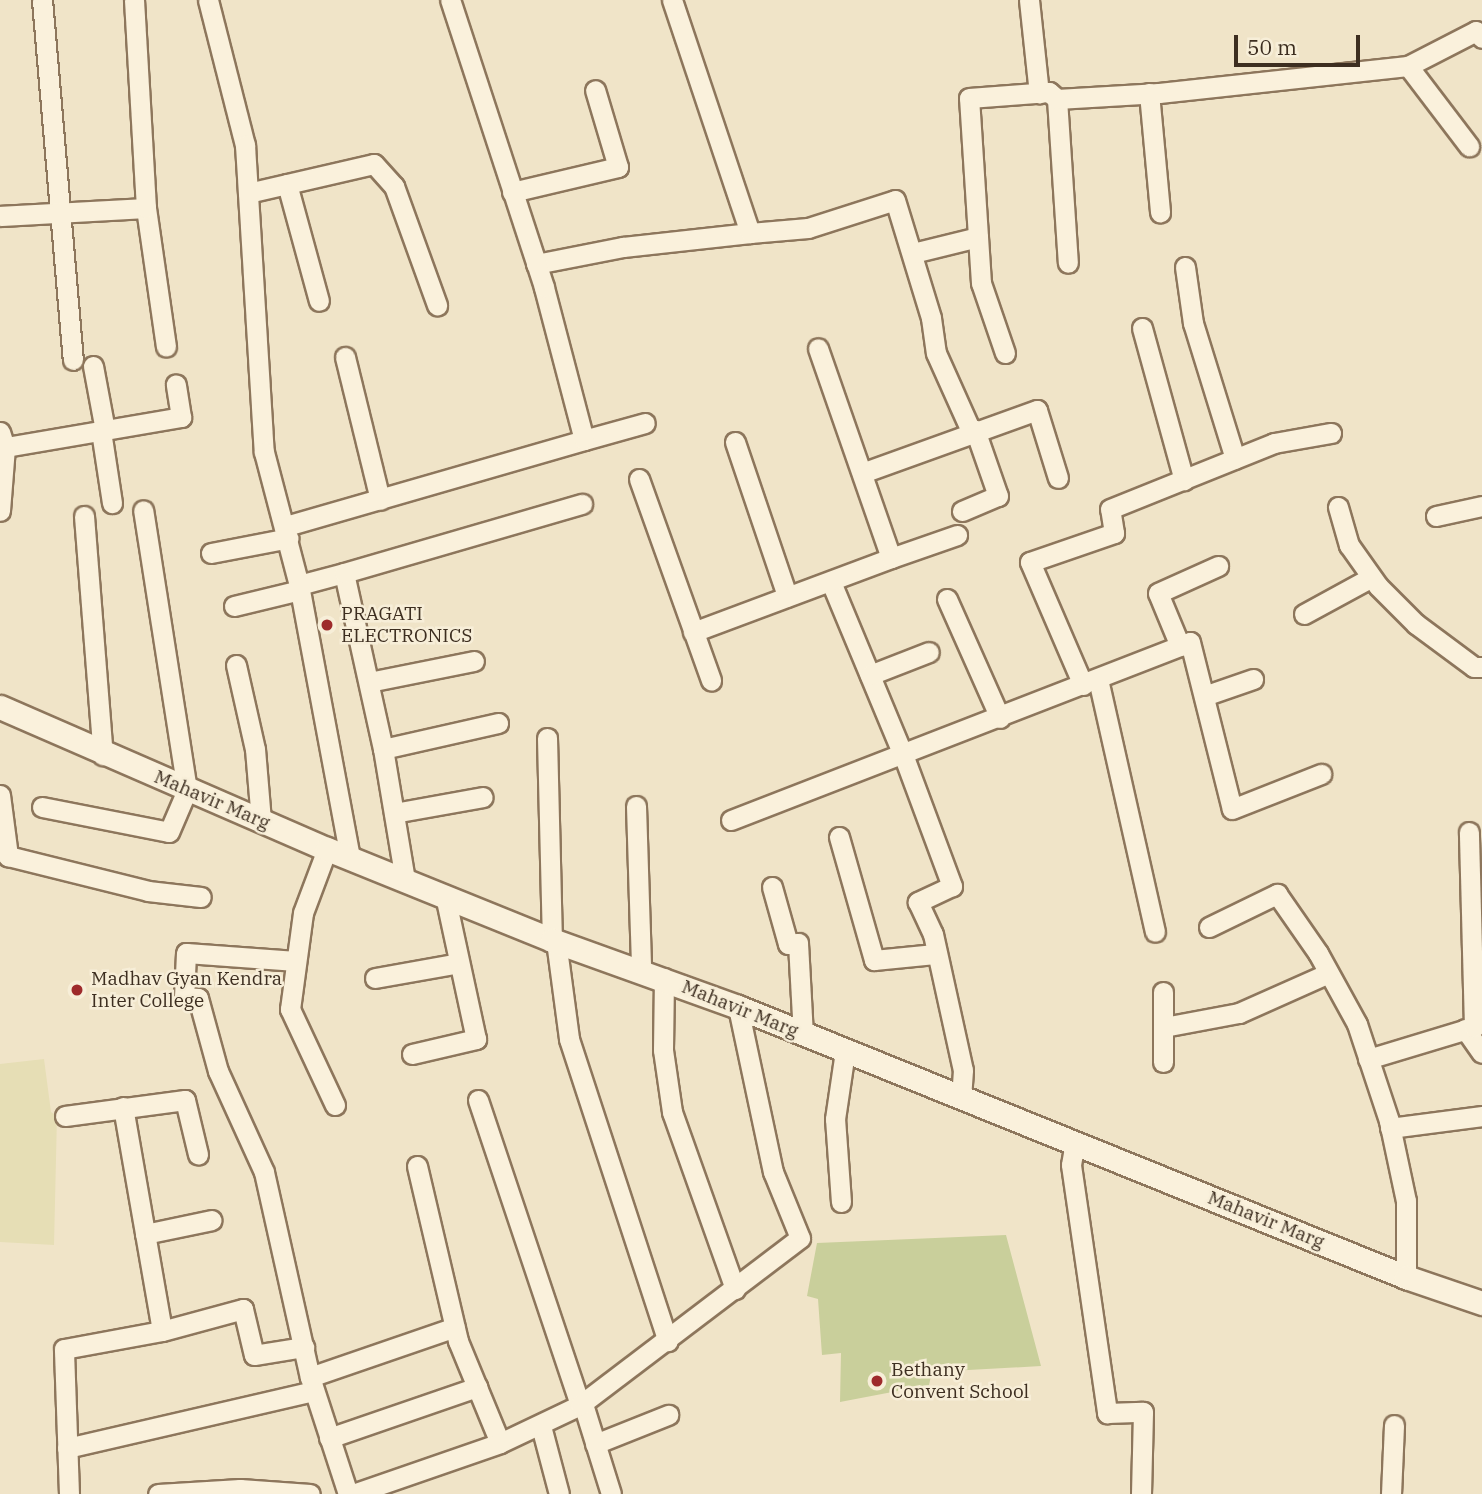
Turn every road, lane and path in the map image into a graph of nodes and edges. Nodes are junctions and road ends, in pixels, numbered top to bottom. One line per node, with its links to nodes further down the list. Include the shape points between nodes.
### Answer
1 (42, 0): 18 (street)
2 (134, 0): 16 (street)
3 (208, 0): 15 (street, via 245,145)
4 (450, 0): 14 (street)
5 (672, 0): 20 (street)
6 (1029, 0): 11 (street)
7 (1480, 31): 8 (street)
8 (1408, 66): 10 (street); 12 (street)
9 (595, 90): 14 (street, via 618,167)
10 (1149, 93): 11 (street); 17 (street)
11 (1048, 96): 21 (street, via 969,98); 23 (street)
12 (1469, 146)
13 (287, 184): 15 (street); 26 (street); 27 (street, via 374,164 394,186)
14 (512, 192): 24 (street)
15 (248, 193): 58 (street, via 264,452)
16 (146, 208): 18 (street); 29 (street)
17 (1160, 212)
18 (57, 215): 19 (street); 33 (street)
19 (0, 216)
20 (750, 233): 22 (street, via 808,228 895,200); 24 (street, via 623,247)
21 (978, 237): 22 (street); 31 (street, via 981,283)
22 (913, 253): 38 (street, via 936,354)
23 (1068, 263)
24 (536, 264): 40 (street)
25 (1185, 267): 43 (street, via 1193,323)
26 (319, 301)
27 (437, 305)
28 (1142, 328): 47 (street)
29 (166, 347)
30 (818, 348): 44 (street)
31 (1005, 353)
32 (345, 357): 48 (street)
33 (73, 360)
34 (93, 366): 37 (street)
35 (176, 384): 37 (street, via 181,417)
36 (645, 423): 40 (street)
37 (103, 430): 41 (street); 49 (street)
38 (973, 431): 44 (street); 45 (street, via 1037,410); 55 (street, via 998,496)
39 (1331, 433): 43 (street, via 1274,443)
40 (584, 440): 48 (street)
41 (2, 442): 54 (street)
42 (735, 442): 67 (street)
43 (1236, 459): 47 (street)
44 (862, 472): 61 (street)
45 (1058, 478)
46 (639, 480): 71 (street)
47 (1184, 480): 81 (street, via 1110,509 1114,533 1030,562)
48 (380, 500): 58 (street)
49 (111, 503)
50 (582, 504): 63 (street)
51 (1482, 506): 57 (street)
52 (1338, 507): 64 (street, via 1349,545)
53 (143, 510): 91 (street)
54 (0, 511)
55 (962, 511)
56 (84, 516): 88 (street)
57 (1436, 516)
58 (287, 532): 60 (street); 66 (street)
59 (957, 535): 61 (street)
60 (211, 553)
61 (891, 558): 65 (street)
62 (1218, 566): 72 (street, via 1158,593)
63 (344, 573): 66 (street); 80 (street)
64 (1370, 578): 70 (street); 76 (street, via 1416,624 1474,667)
65 (831, 582): 67 (street); 77 (street)
66 (300, 588): 69 (street); 102 (street)
67 (787, 596): 71 (street)
68 (947, 598): 84 (street)
69 (233, 606)
70 (1304, 614)
71 (693, 632): 79 (street)
72 (1180, 646): 81 (street); 82 (street, via 1191,642)
73 (929, 652): 77 (street)
74 (474, 660): 80 (street)
75 (236, 665): 98 (street, via 255,748)
76 (1482, 667)
77 (870, 675): 89 (street)
78 (1253, 679): 82 (street)
79 (711, 680)
80 (369, 682): 87 (street)
81 (1091, 682): 84 (street); 108 (street)
82 (1203, 696): 90 (street, via 1232,809)
83 (0, 707): 88 (street, Mahavir Marg)
84 (1000, 718): 89 (street)
85 (498, 723): 87 (street)
86 (547, 738): 109 (street)
87 (383, 748): 96 (street)
88 (103, 755): 91 (street, Mahavir Marg)
89 (904, 757): 97 (street, via 801,789); 110 (street, via 952,887 918,902 933,934)
90 (1321, 774)
91 (187, 790): 95 (street, via 169,832); 98 (street, Mahavir Marg)
92 (0, 795): 106 (street, via 8,856 148,891)
93 (483, 797): 96 (street)
94 (636, 806): 113 (street)
95 (42, 807)
96 (394, 813): 103 (street)
97 (731, 820)
98 (261, 821): 101 (street, Mahavir Marg)
99 (1469, 832): 120 (street, via 1474,1027)
100 (839, 837): 110 (street, via 874,960)
101 (327, 849): 102 (street, Mahavir Marg); 111 (street, via 303,913)
102 (350, 858): 103 (street, Mahavir Marg)
103 (405, 880): 105 (street, Mahavir Marg)
104 (772, 887): 121 (street, via 788,944 798,943)
105 (445, 896): 109 (street, Mahavir Marg); 112 (street)
106 (201, 897)
107 (1209, 927): 114 (street, via 1277,894)
108 (1155, 932)
109 (554, 940): 113 (street, Mahavir Marg); 145 (street, via 569,1039)
110 (935, 954): 127 (street, via 963,1070)
111 (296, 961): 129 (street, via 290,1009); 146 (street, via 186,953 184,997 198,998 218,1071 264,1172)
112 (460, 963): 115 (street); 124 (street, via 476,1039)
113 (641, 970): 116 (street, Mahavir Marg)
114 (1329, 973): 119 (street, via 1239,1013); 125 (street, via 1357,1024)
115 (375, 978)
116 (664, 978): 118 (street, Mahavir Marg); 141 (street, via 663,1050 672,1112)
117 (1163, 992): 119 (street)
118 (738, 1007): 121 (street, Mahavir Marg); 141 (street, via 773,1172 800,1238)
119 (1164, 1027): 126 (street)
120 (1465, 1029): 123 (street); 125 (street)
121 (803, 1034): 122 (street, Mahavir Marg)
122 (845, 1051): 127 (street, Mahavir Marg); 137 (street, via 835,1119)
123 (1482, 1053)
124 (412, 1054)
125 (1368, 1059): 133 (street)
126 (1163, 1062)
127 (961, 1097): 134 (street, Mahavir Marg)
128 (478, 1100): 149 (street)
129 (335, 1105)
130 (123, 1107): 131 (street); 135 (street, via 185,1100); 139 (street)
131 (65, 1116)
132 (1482, 1116): 133 (street)
133 (1390, 1128): 140 (street, via 1406,1201)
134 (1075, 1142): 140 (street, Mahavir Marg); 163 (street, via 1071,1165 1107,1413 1143,1412)
135 (198, 1154)
136 (417, 1166): 143 (street)
137 (841, 1202)
138 (212, 1220): 139 (street)
139 (145, 1234): 144 (street)
140 (1406, 1277): 142 (street, Mahavir Marg)
141 (734, 1289): 145 (street)
142 (1482, 1303)
143 (454, 1326): 147 (street); 148 (street)
144 (162, 1331): 146 (street, via 243,1309 254,1356); 156 (street, via 64,1349)
145 (668, 1341): 149 (street)
146 (304, 1348): 147 (street)
147 (312, 1384): 153 (street); 156 (street)
148 (477, 1387): 153 (street); 154 (street)
149 (582, 1404): 152 (street); 155 (street)
150 (668, 1415): 155 (street)
151 (1394, 1425): 164 (street)
152 (541, 1426): 154 (street); 161 (street)
153 (328, 1437): 160 (street)
154 (500, 1443): 160 (street)
155 (595, 1444): 162 (street)
156 (66, 1448): 157 (street)
157 (69, 1494)
158 (158, 1494): 159 (street, via 240,1489)
159 (310, 1494)
160 (351, 1494)
161 (559, 1494)
162 (611, 1494)
163 (1141, 1494)
164 (1391, 1494)

